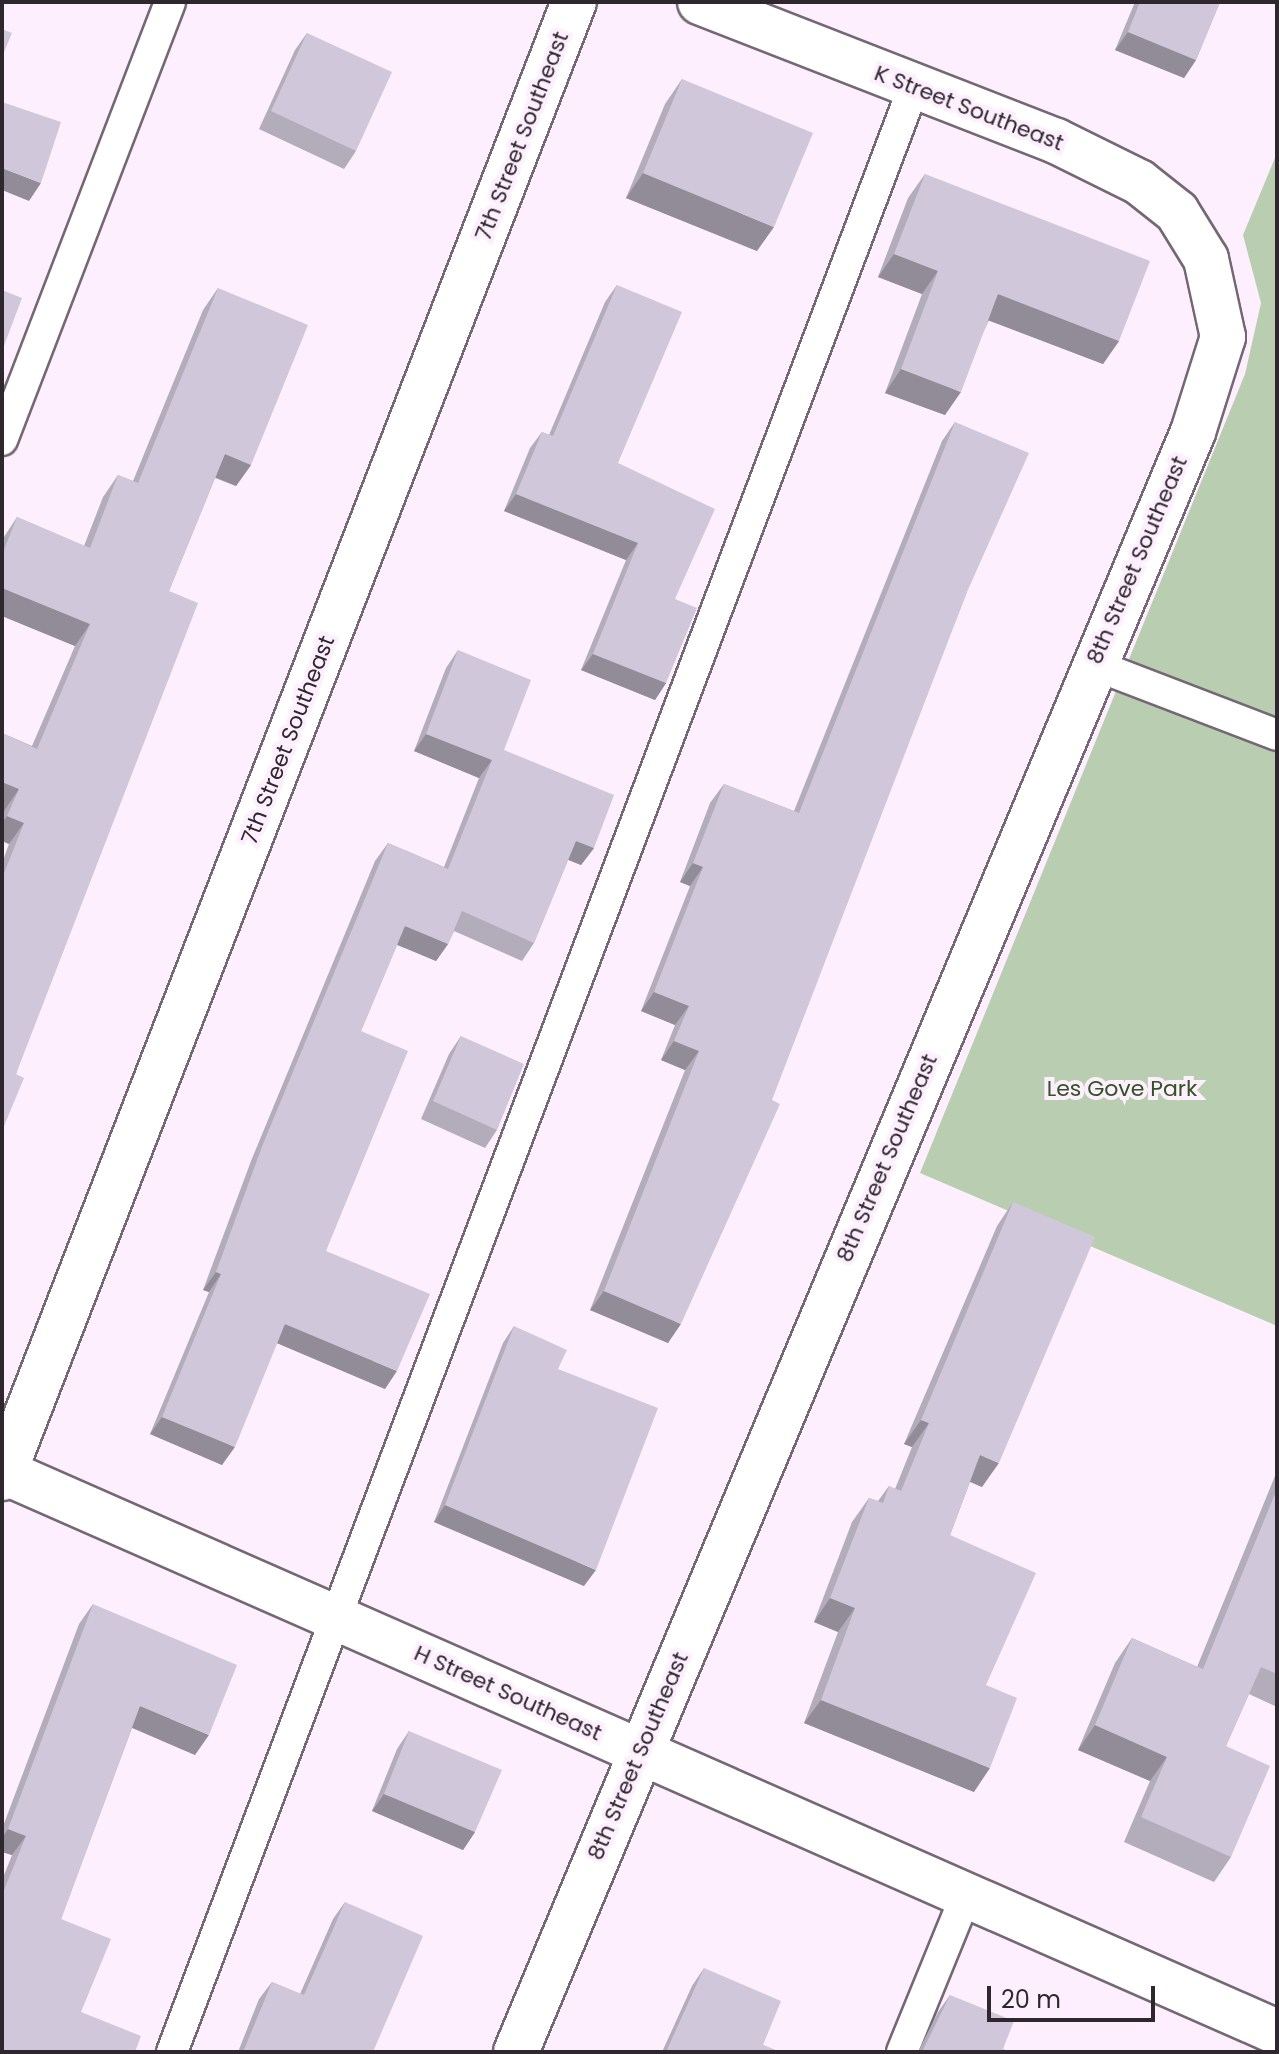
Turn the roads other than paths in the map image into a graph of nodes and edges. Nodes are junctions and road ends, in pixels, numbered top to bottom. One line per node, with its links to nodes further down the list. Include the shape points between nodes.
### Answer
1 (170, 2): 6 (lane)
2 (574, 2): 9 (street, 7th Street Southeast)
3 (700, 2): 4 (street, K Street Southeast)
4 (914, 86): 5 (street, K Street Southeast, via 1117,169 1177,212); 10 (lane)
5 (1206, 259): 7 (street, 8th Street Southeast, via 1221,314 1216,372)
6 (2, 440)
7 (1092, 664): 8 (lane); 11 (street, 8th Street Southeast)
8 (1277, 735)
9 (3, 1473): 10 (street, H Street Southeast)
10 (339, 1620): 11 (street, H Street Southeast); 14 (lane)
11 (640, 1751): 12 (street, H Street Southeast); 15 (street, 8th Street Southeast)
12 (966, 1895): 13 (street, H Street Southeast); 16 (lane)
13 (1277, 2032)
14 (172, 2052)
15 (516, 2052)
16 (902, 2052)

